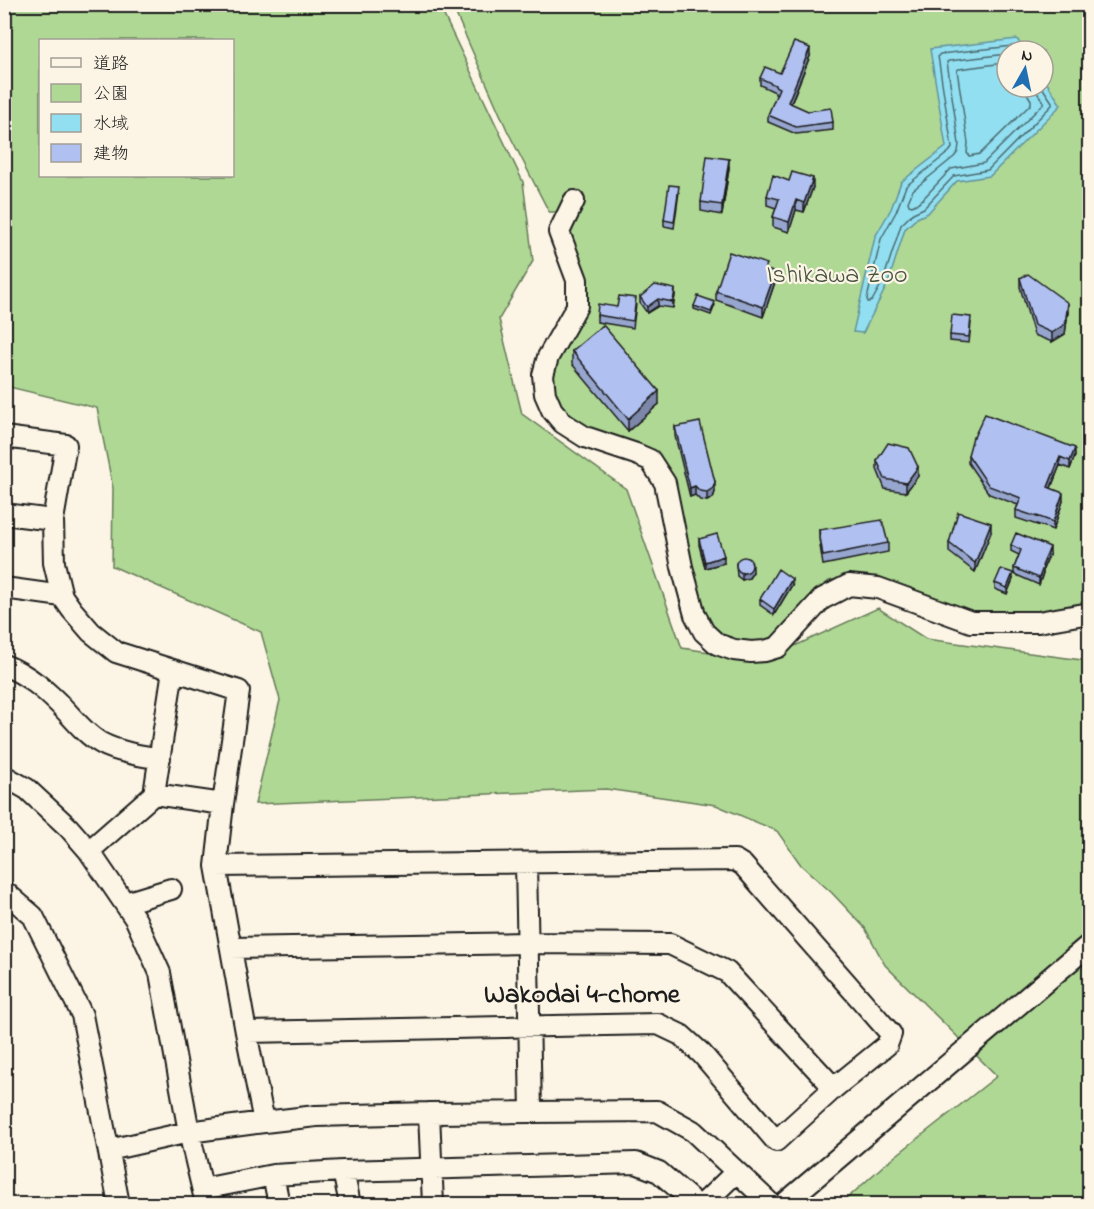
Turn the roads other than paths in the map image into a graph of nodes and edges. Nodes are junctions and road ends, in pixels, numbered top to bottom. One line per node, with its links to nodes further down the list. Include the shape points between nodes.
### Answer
1 (574, 201): 7 (street, via 559,232 577,280 577,306 548,357 543,375 545,394 563,423 585,437 650,460 665,483 695,615 704,632 717,644 751,652 778,647 822,599 849,585 878,588 971,622 1038,622)
2 (4, 437): 4 (street, via 66,446)
3 (4, 514): 4 (street)
4 (53, 520): 6 (street, via 54,562)
5 (4, 588): 6 (street)
6 (62, 596): 9 (street, via 90,632 116,652)
7 (1089, 613)
8 (4, 664): 10 (street, via 38,684 102,744)
9 (173, 670): 10 (street); 13 (street, via 239,691)
10 (160, 758): 12 (street)
11 (4, 776): 14 (street, via 27,789)
12 (154, 794): 13 (street); 14 (street)
13 (223, 804): 16 (street)
14 (89, 851): 19 (street)
15 (526, 863): 16 (street); 20 (street); 25 (street, via 735,860 743,865 891,1034 887,1045)
16 (216, 866): 22 (street)
17 (171, 889): 19 (street)
18 (4, 891): 30 (street, via 33,916 82,1015)
19 (125, 903): 29 (street, via 160,973)
20 (527, 943): 22 (street); 23 (street); 25 (street, via 670,944 727,972)
21 (1089, 944): 43 (street)
22 (231, 948): 24 (street)
23 (528, 1025): 24 (street); 25 (street, via 658,1024 681,1035 702,1054 776,1141); 26 (street)
24 (246, 1032): 28 (street)
25 (834, 1088)
26 (531, 1112): 27 (street); 34 (street, via 657,1111 693,1131)
27 (429, 1113): 28 (street, via 316,1116); 31 (street)
28 (264, 1122): 29 (street)
29 (189, 1132): 30 (street); 35 (street)
30 (109, 1150): 36 (street)
31 (431, 1168): 32 (street); 39 (street); 40 (street, via 636,1163 659,1172)
32 (343, 1171): 33 (street); 38 (street)
33 (273, 1175): 35 (street); 37 (street)
34 (740, 1175): 41 (street, via 732,1176); 42 (street)
35 (204, 1197)
36 (119, 1204)
37 (279, 1204)
38 (350, 1204)
39 (433, 1204)
40 (696, 1204)
41 (703, 1204)
42 (771, 1204)
43 (784, 1204)

